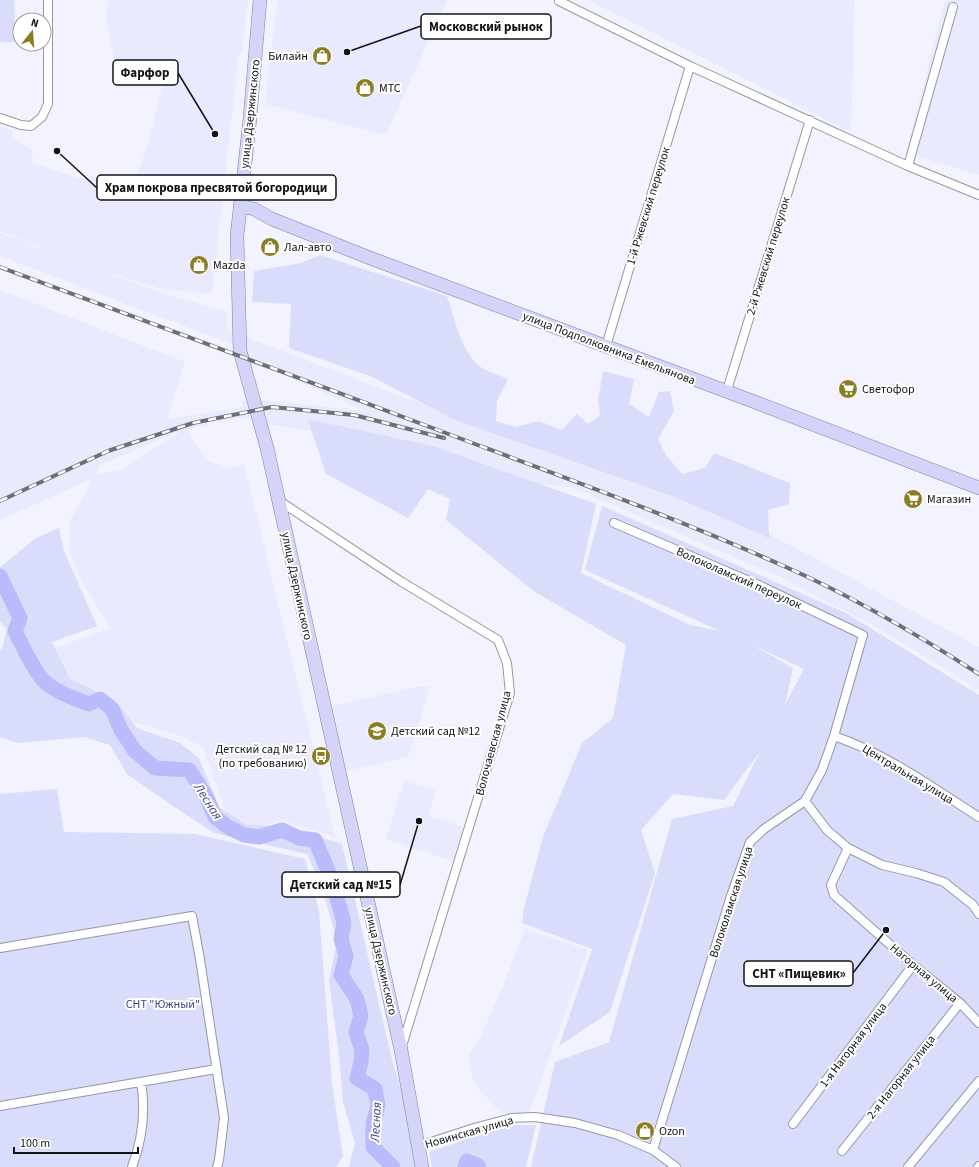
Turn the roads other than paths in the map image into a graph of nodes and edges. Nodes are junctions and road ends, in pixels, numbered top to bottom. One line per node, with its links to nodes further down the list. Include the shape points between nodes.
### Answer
1 (48, 0): 6 (street, via 48,104 42,117 31,126)
2 (260, 0): 10 (main road, улица Дзержинского)
3 (559, 1): 5 (street)
4 (953, 7): 8 (street)
5 (690, 66): 7 (street); 11 (street, 1-й Ржевский переулок)
6 (0, 118)
7 (810, 120): 8 (street); 12 (street, 2-й Ржевский переулок)
8 (908, 166): 9 (street)
9 (979, 195)
10 (240, 206): 11 (main road, улица Подполковника Емельянова, via 254,209 272,219 370,258); 14 (main road, улица Дзержинского, via 237,236 240,351 267,448)
11 (606, 346): 12 (main road, улица Подполковника Емельянова)
12 (726, 391): 13 (main road, улица Подполковника Емельянова)
13 (979, 488)
14 (278, 500): 26 (main road, улица Дзержинского); 26 (street, Волочаевская улица, via 402,582 498,640 507,663 510,693)
15 (614, 523): 16 (street, Волоколамский переулок)
16 (863, 635): 17 (street, Волоколамская улица)
17 (834, 736): 18 (street, Волоколамская улица, via 822,770); 19 (street, Центральная улица, via 853,742 899,766)
18 (805, 801): 20 (street, via 827,830); 33 (street, Волоколамская улица, via 764,829 750,842)
19 (979, 817)
20 (848, 848): 21 (street, via 882,865 944,882 973,905); 23 (street, Нагорная улица, via 831,885 834,894)
21 (979, 914)
22 (0, 948): 27 (street, via 192,916)
23 (913, 965): 24 (street, Нагорная улица); 31 (street, 1-я Нагорная улица)
24 (960, 1003): 25 (street, Нагорная улица); 34 (street, 2-я Нагорная улица)
25 (979, 1023)
26 (401, 1050): 32 (main road, улица Дзержинского)
27 (216, 1069): 29 (street); 37 (street, via 224,1118)
28 (979, 1081): 39 (street)
29 (141, 1082): 30 (street); 36 (street, via 144,1118)
30 (0, 1106)
31 (793, 1124)
32 (419, 1146): 33 (street, Новинская улица, via 511,1118 535,1117 575,1123 618,1135); 35 (main road, улица Дзержинского)
33 (653, 1150): 38 (street, Новинская улица)
34 (842, 1151)
35 (422, 1165)
36 (132, 1167)
37 (217, 1167)
38 (676, 1167)
39 (908, 1167)

